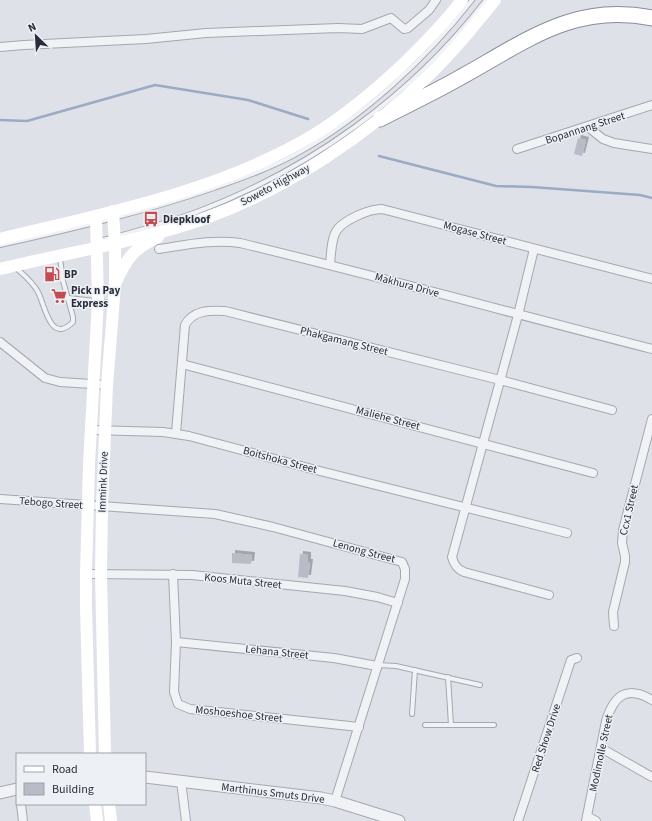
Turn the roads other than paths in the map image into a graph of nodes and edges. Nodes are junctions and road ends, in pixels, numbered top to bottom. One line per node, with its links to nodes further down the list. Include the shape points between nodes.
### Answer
1 (436, 0): 7 (street, via 429,10 404,29 391,18 362,29 206,33)
2 (462, 0): 13 (main road, Soweto Highway, via 426,43 386,80 314,135 242,170)
3 (472, 0): 13 (lane, Soweto Highway, via 408,71 358,113 297,154 250,175 169,203)
4 (486, 0): 17 (lane, Soweto Highway, via 442,52 412,81 345,135 280,174 224,201)
5 (495, 0): 9 (main road, Soweto Highway, via 429,76)
6 (652, 18): 9 (highway, via 595,16 558,25 538,33)
7 (0, 48)
8 (652, 105): 10 (street, Bopannang Street)
9 (380, 119): 15 (main road, Soweto Highway, via 322,160 278,184 206,218)
10 (588, 127): 11 (street, Bopannang Street); 12 (street, via 603,139 614,143)
11 (517, 149)
12 (652, 149)
13 (114, 215): 14 (main road, Soweto Highway); 17 (main road, Immink Drive)
14 (96, 219): 16 (main road, Soweto Highway); 18 (main road, Immink Drive); 19 (lane, Soweto Highway)
15 (182, 225): 17 (main road, Soweto Highway); 27 (main road, via 148,241 134,251)
16 (0, 239)
17 (115, 240): 18 (main road, Soweto Highway); 27 (main road, Immink Drive)
18 (95, 244): 22 (main road, Soweto Highway); 29 (main road, Immink Drive)
19 (0, 245)
20 (159, 249): 23 (street, Makhura Drive, via 229,242)
21 (534, 249): 23 (street, Mogase Street, via 375,209 350,220 336,231); 26 (street, Mogase Street); 31 (street)
22 (57, 252): 24 (main road, Soweto Highway); 28 (lane)
23 (330, 265): 31 (street, Makhura Drive)
24 (14, 266): 25 (main road, Soweto Highway); 28 (lane, via 34,284 48,321 53,326 69,326 73,322)
25 (0, 270)
26 (652, 279)
27 (115, 285): 30 (main road, Immink Drive)
28 (69, 298): 29 (lane)
29 (98, 301): 30 (lane); 36 (main road, Immink Drive)
30 (113, 303): 37 (main road, Immink Drive)
31 (518, 315): 33 (street, Makhura Drive); 35 (street)
32 (0, 342): 36 (street, via 45,378 60,382)
33 (652, 348)
34 (182, 364): 35 (street, Phakgamang Street, via 183,336 187,320 196,314 217,310); 42 (street, Phakgamang Street); 43 (street, Maliehe Street)
35 (500, 380): 38 (street, Phakgamang Street); 43 (street)
36 (92, 384): 37 (street); 40 (main road, Immink Drive)
37 (107, 385): 41 (main road, Immink Drive)
38 (612, 410)
39 (652, 419): 55 (street, Ccx1 Street, via 623,530 625,562 613,612)
40 (92, 430): 41 (street, Boitshoka Street); 46 (main road, Immink Drive)
41 (105, 430): 42 (street, Boitshoka Street); 47 (main road, Immink Drive)
42 (176, 433): 48 (street, Boitshoka Street)
43 (483, 443): 44 (street, Maliehe Street); 48 (street)
44 (593, 473)
45 (0, 499): 46 (street, Tebogo Street)
46 (87, 506): 47 (street, Tebogo Street); 50 (main road, Immink Drive)
47 (102, 506): 51 (main road, Immink Drive); 54 (street, Lenong Street, via 215,514 399,560 406,574)
48 (466, 508): 49 (street, Boitshoka Street); 53 (street, via 452,557 458,569)
49 (567, 533)
50 (86, 574): 51 (street, Koos Muta Street); 69 (main road, Immink Drive)
51 (101, 574): 52 (street, Koos Muta Street); 70 (main road, Immink Drive)
52 (173, 574): 54 (street, Koos Muta Street, via 345,591); 56 (street, Moshoeshoe Street)
53 (549, 595)
54 (398, 603): 58 (street, Lenong Street)
55 (614, 626)
56 (176, 642): 58 (street, Lehana Street, via 327,657); 67 (street, Moshoeshoe Street, via 174,692 178,704 190,709)
57 (577, 658): 86 (street, Red Show Drive, via 571,660)
58 (377, 666): 59 (lane); 67 (street, Lenong Street)
59 (415, 670): 60 (lane); 63 (lane)
60 (448, 677): 61 (lane); 65 (lane)
61 (480, 685)
62 (652, 700): 68 (street, Modimolle Street, via 642,694 628,693 621,697 612,706 606,721)
63 (412, 714)
64 (425, 725): 65 (lane)
65 (451, 725): 66 (lane)
66 (494, 725)
67 (358, 727): 76 (street, Lenong Street)
68 (601, 748): 72 (street); 80 (street, Modimolle Street)
69 (90, 753)
70 (105, 753)
71 (146, 777): 73 (street, Marthinus Smuts Drive)
72 (652, 777)
73 (181, 781): 76 (street, Marthinus Smuts Drive); 84 (street)
74 (16, 789): 75 (street)
75 (0, 793)
76 (335, 801): 85 (street, Marthinus Smuts Drive)
77 (21, 805): 81 (street)
78 (94, 805): 82 (main road)
79 (109, 805): 83 (main road)
80 (587, 819): 87 (street)
81 (23, 821)
82 (97, 821)
83 (112, 821)
84 (186, 821)
85 (399, 821)
86 (518, 821)
87 (596, 821)

